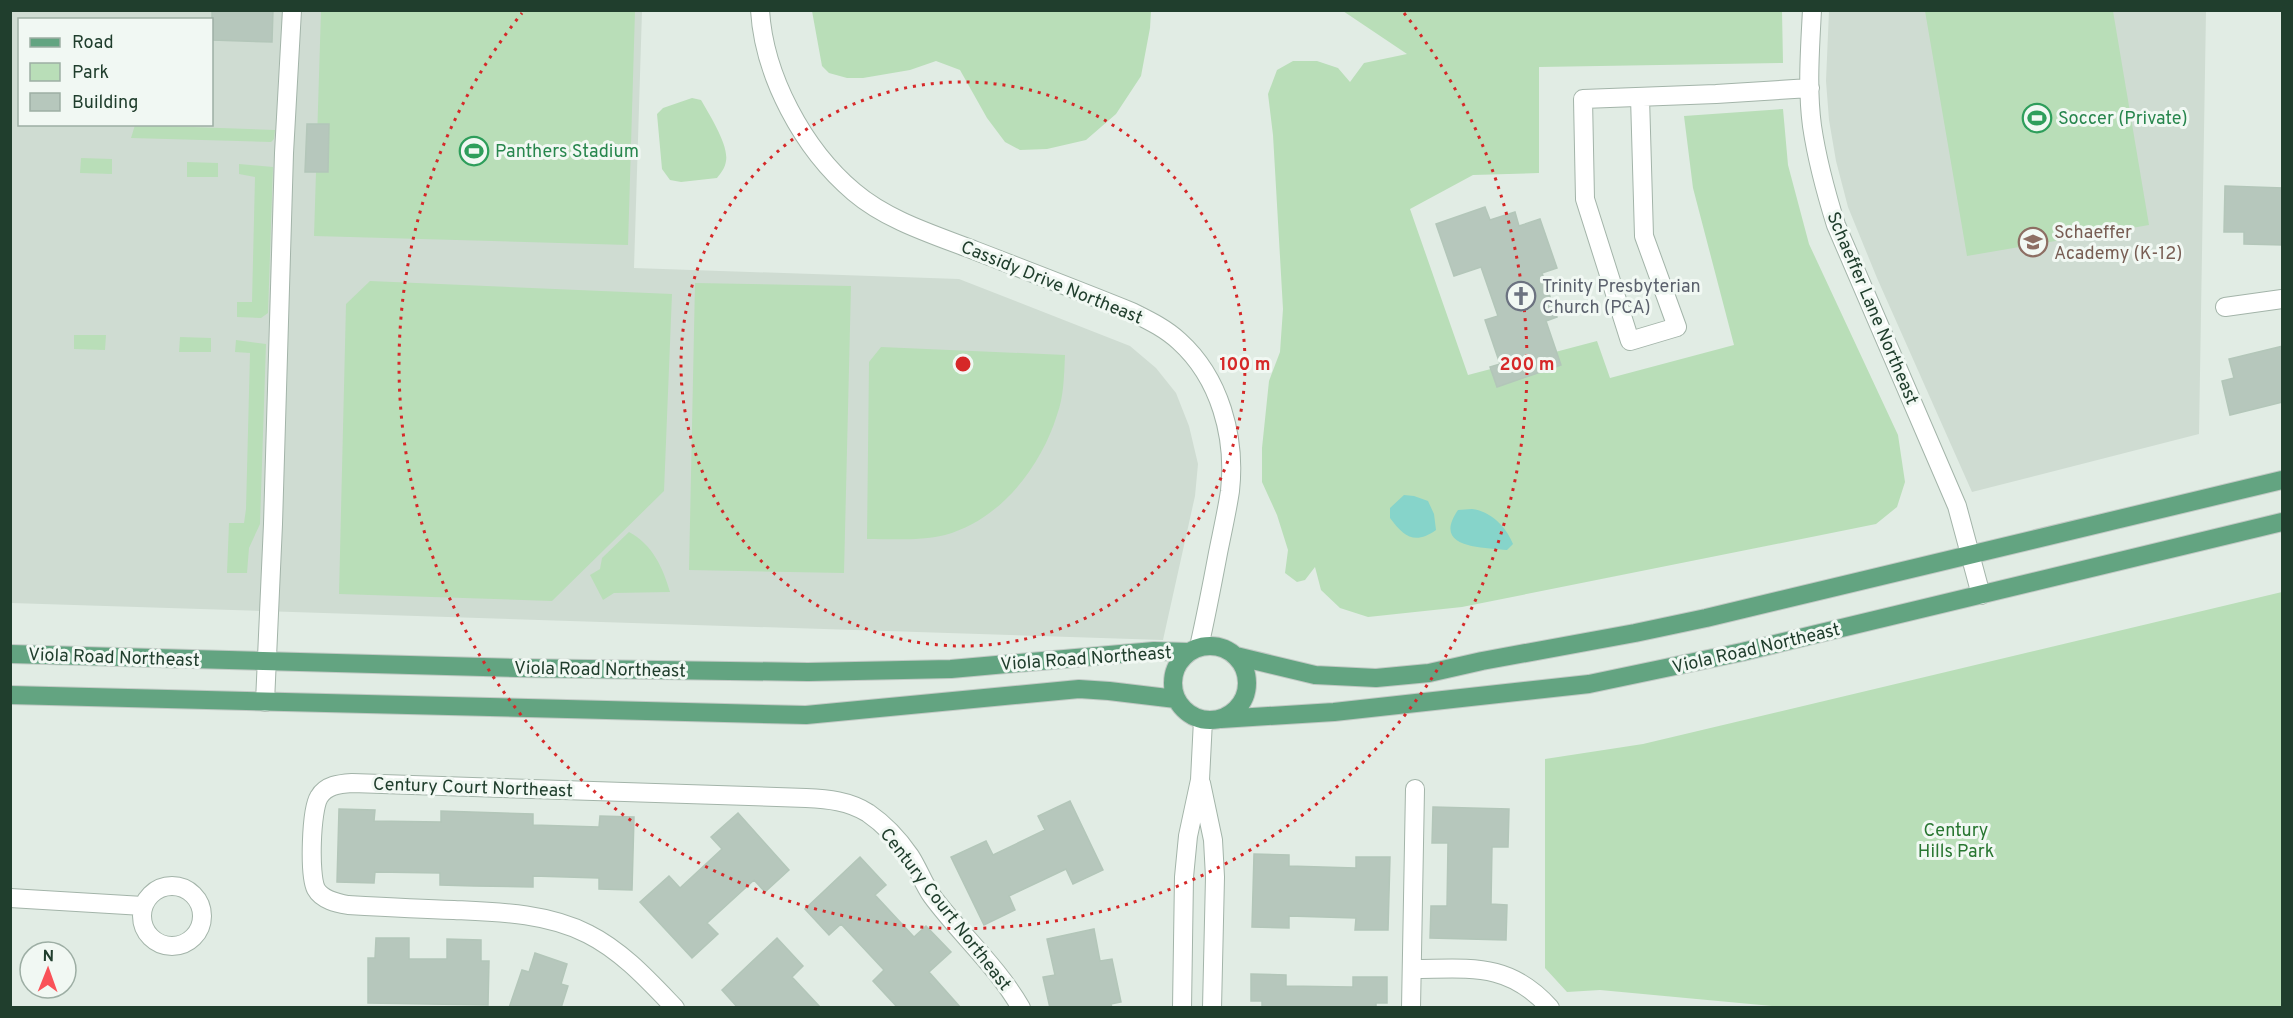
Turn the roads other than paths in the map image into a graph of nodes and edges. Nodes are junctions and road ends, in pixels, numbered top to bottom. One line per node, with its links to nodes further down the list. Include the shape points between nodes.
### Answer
1 (291, 10): 15 (street)
2 (760, 10): 12 (street, Cassidy Drive Northeast, via 769,61 795,121 854,192 915,227 1132,312 1178,340 1195,358 1220,400 1232,459 1230,491)
3 (1812, 10): 4 (street, Schaeffer Lane Northeast)
4 (1810, 88): 5 (street); 10 (street, Schaeffer Lane Northeast, via 1812,125 1836,225 1957,506)
5 (1640, 98): 5 (street, via 1644,236 1677,327 1630,341 1585,199 1583,99)
6 (2283, 299): 7 (street)
7 (2225, 307)
8 (2283, 480): 10 (main road)
9 (2283, 522): 11 (main road, Viola Road Northeast)
10 (1971, 553): 11 (street, Schaeffer Lane Northeast); 14 (main road, via 1696,620 1429,673 1376,678 1316,675)
11 (1981, 596): 19 (main road, Viola Road Northeast, via 1589,684 1334,712)
12 (1194, 650): 14 (main road, via 1220,647); 15 (main road, Viola Road Northeast, via 951,669 808,672); 17 (main road, via 1175,668 1172,678)
13 (10, 654): 15 (main road, Viola Road Northeast)
14 (1236, 656): 19 (main road, via 1244,667 1247,688 1239,708 1231,715)
15 (266, 661): 18 (street)
16 (10, 695): 18 (main road, Viola Road Northeast)
17 (1176, 699): 18 (main road, Viola Road Northeast, via 1078,689 806,715); 19 (main road, via 1190,715)
18 (265, 702)
19 (1212, 719): 20 (street)
20 (1200, 780): 27 (street, via 1184,877); 28 (street, via 1211,831 1215,877)
21 (1415, 789): 24 (street)
22 (10, 898): 23 (street)
23 (144, 906)
24 (1412, 969): 29 (street); 30 (street, via 1496,972 1522,983)
25 (675, 1008): 26 (street, Century Court Northeast, via 608,946 553,921 513,914 348,905 328,899 316,890 312,871 314,814 319,797 336,785 352,783 806,798 847,803 868,813 910,856 933,897)
26 (1021, 1008)
27 (1182, 1008)
28 (1212, 1008)
29 (1411, 1008)
30 (1550, 1008)

